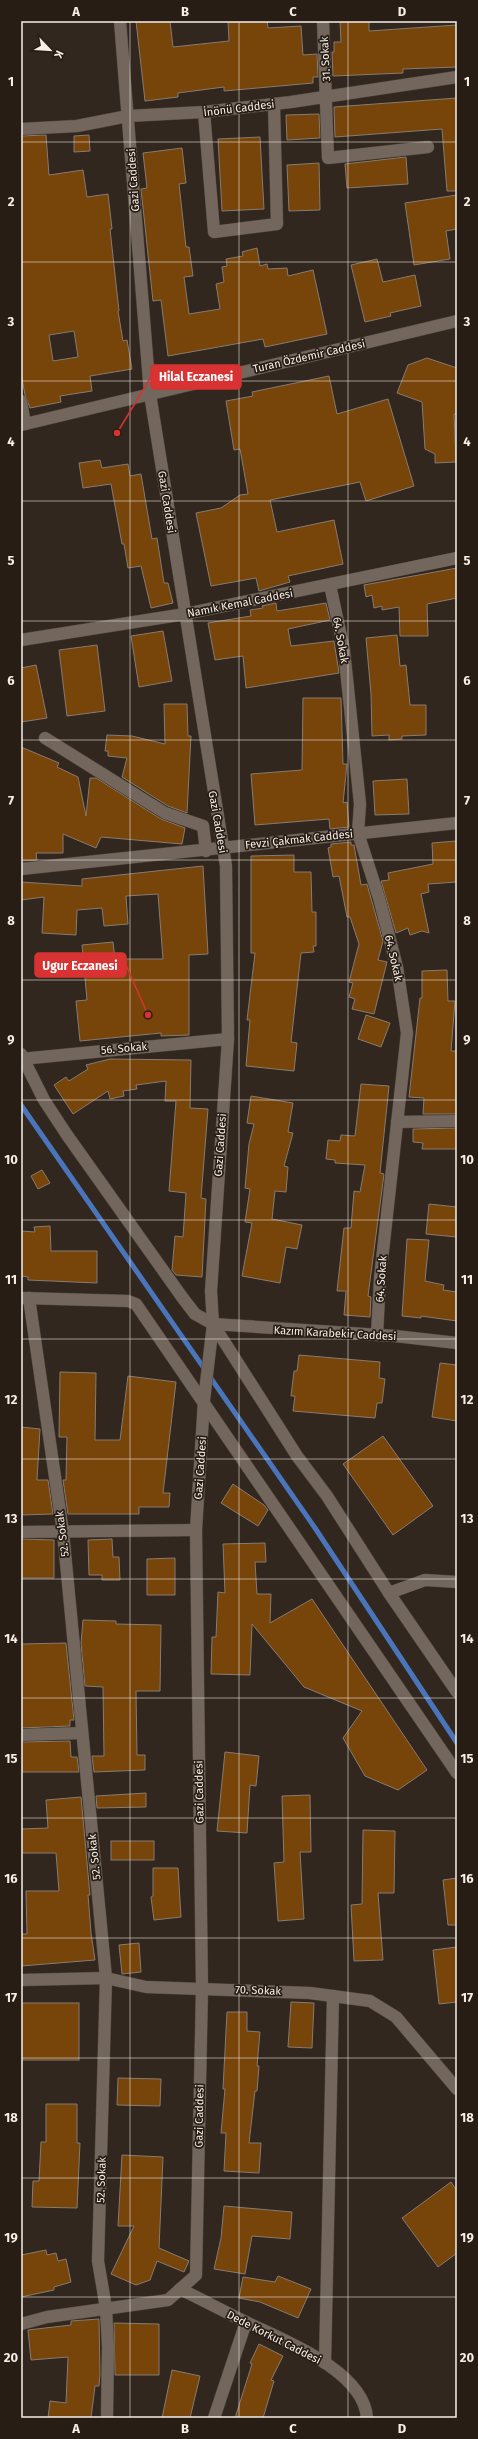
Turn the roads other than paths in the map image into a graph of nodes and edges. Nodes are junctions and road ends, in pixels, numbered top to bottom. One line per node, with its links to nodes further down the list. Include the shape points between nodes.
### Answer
1 (120, 21): 7 (street, Gazi Caddesi)
2 (323, 21): 4 (street, 31. Sokak)
3 (457, 77): 4 (street, İnönü Caddesi)
4 (327, 97): 5 (street, İnönü Caddesi); 9 (street, 31. Sokak, via 328,158)
5 (274, 104): 6 (street, İnönü Caddesi); 6 (street, via 277,224 214,232)
6 (204, 112): 7 (street, İnönü Caddesi)
7 (128, 116): 8 (street, İnönü Caddesi, via 77,126); 11 (street, Gazi Caddesi)
8 (21, 129)
9 (428, 147)
10 (457, 321): 11 (street, Turan Özdemir Caddesi)
11 (150, 394): 13 (street, Turan Özdemir Caddesi); 16 (street, Gazi Caddesi)
12 (21, 401): 13 (street)
13 (23, 425)
14 (457, 558): 15 (street, Namık Kemal Caddesi)
15 (330, 585): 16 (street, Namık Kemal Caddesi); 20 (street, 64. Sokak, via 344,650 360,804)
16 (186, 614): 17 (street, Namık Kemal Caddesi); 21 (street, Gazi Caddesi)
17 (21, 640)
18 (46, 738): 22 (street, via 165,813 204,826)
19 (457, 823): 20 (street, Fevzi Çakmak Caddesi)
20 (358, 833): 21 (street, Fevzi Çakmak Caddesi); 27 (street, 64. Sokak, via 397,967 407,1033)
21 (221, 847): 22 (street, Fevzi Çakmak Caddesi); 24 (street, Gazi Caddesi, via 226,866)
22 (206, 851): 23 (street, Fevzi Çakmak Caddesi)
23 (21, 869)
24 (228, 1039): 25 (street, 56. Sokak); 29 (street, Gazi Caddesi, via 211,1291)
25 (22, 1057): 29 (street, via 44,1100 159,1268 196,1314)
26 (457, 1121): 27 (street)
27 (397, 1122): 30 (street, 64. Sokak, via 380,1278)
28 (25, 1298): 32 (street, via 128,1301 136,1304); 35 (street, 52. Sokak)
29 (213, 1324): 30 (street, Kazım Karabekir Caddesi); 32 (street, Gazi Caddesi); 37 (street)
30 (377, 1335): 31 (street, Kazım Karabekir Caddesi)
31 (457, 1343)
32 (204, 1400): 33 (street, Gazi Caddesi); 41 (street)
33 (196, 1530): 35 (street); 44 (street, Gazi Caddesi)
34 (21, 1532): 35 (street)
35 (63, 1532): 39 (street, 52. Sokak)
36 (457, 1582): 37 (street, via 425,1580)
37 (389, 1593): 38 (street)
38 (457, 1692)
39 (82, 1734): 40 (street); 42 (street, 52. Sokak)
40 (21, 1735)
41 (457, 1773)
42 (106, 1978): 43 (street, 70. Sokak); 44 (street, 70. Sokak, via 146,1987); 48 (street, 52. Sokak, via 98,2261)
43 (21, 1980)
44 (202, 1988): 45 (street, 70. Sokak); 47 (street, Gazi Caddesi, via 196,2275)
45 (333, 1996): 46 (street, 70. Sokak, via 370,2001 396,2017); 51 (street)
46 (457, 2089)
47 (180, 2289): 48 (street, via 168,2300); 49 (street, Dede Korkut Caddesi)
48 (106, 2308): 50 (street, via 47,2316); 52 (street, 52. Sokak)
49 (246, 2322): 51 (street, Dede Korkut Caddesi); 53 (street)
50 (21, 2324)
51 (325, 2363): 54 (street, Dede Korkut Caddesi, via 359,2395 366,2408)
52 (106, 2418)
53 (214, 2418)
54 (367, 2418)

